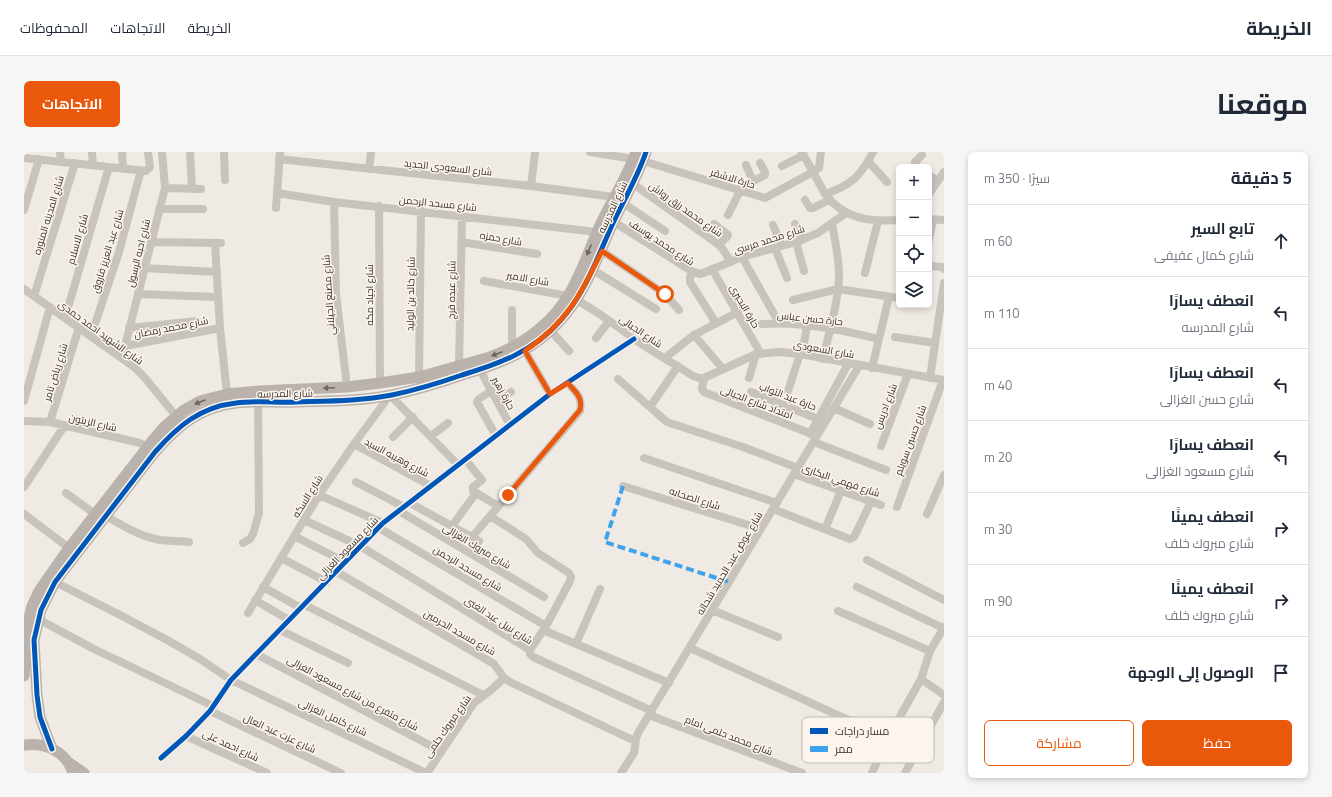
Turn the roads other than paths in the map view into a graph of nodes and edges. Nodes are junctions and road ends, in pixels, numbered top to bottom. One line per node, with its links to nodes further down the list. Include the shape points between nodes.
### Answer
1 (60, 152): 20 (street)
2 (92, 152): 25 (street)
3 (122, 152): 29 (street)
4 (148, 152): 31 (street, via 150,167 146,171)
5 (162, 152): 41 (street, شارع احبه الرسول)
6 (190, 152): 43 (street)
7 (224, 152): 35 (street)
8 (371, 152): 30 (street)
9 (535, 152): 40 (street)
10 (590, 152): 17 (street, حارة الاشقر)
11 (821, 152): 32 (street, via 819,168)
12 (872, 152): 21 (street)
13 (803, 153): 27 (street); 32 (street)
14 (24, 154): 18 (street)
15 (279, 155): 30 (street, شارع السعودى الجديد); 47 (street)
16 (922, 155): 24 (street)
17 (640, 156): 36 (street, شارع المدرسه); 46 (street, حارة الاشقر)
18 (24, 158): 19 (street)
19 (39, 159): 20 (street); 56 (street)
20 (61, 162): 22 (street)
21 (868, 162): 38 (street); 48 (street, via 851,182)
22 (75, 163): 25 (street); 96 (street, شارع المدينه المنوره)
23 (760, 163): 37 (street, via 765,175)
24 (915, 164)
25 (94, 165): 28 (street)
26 (746, 165): 37 (street)
27 (782, 166)
28 (109, 167): 29 (street); 107 (street, شارع الاسلام)
29 (124, 168): 31 (street)
30 (369, 169): 40 (street, شارع السعودى الجديد)
31 (140, 170): 120 (street, شارع عبد العزيز فاروق, via 119,252)
32 (812, 172): 46 (street, حارة الاشقر, via 765,198); 48 (street)
33 (944, 172): 39 (street)
34 (932, 178): 39 (street)
35 (225, 180)
36 (628, 181): 49 (street, شارع المدرسه); 75 (street, شارع محمد رزق رواش)
37 (753, 181): 46 (street)
38 (887, 182)
39 (937, 182): 42 (street); 45 (street)
40 (531, 186): 49 (street, شارع السعودى الجديد)
41 (165, 188): 43 (street); 54 (street, شارع احبه الرسول)
42 (944, 188)
43 (192, 189): 44 (street)
44 (201, 189)
45 (932, 190)
46 (738, 191): 59 (street)
47 (277, 193): 51 (street, شارع مسجد الرحمن); 53 (street)
48 (827, 197): 50 (street, via 813,208 810,208); 58 (street)
49 (618, 200): 65 (street, شارع المدرسه); 70 (street); 71 (street, شارع المدرسه)
50 (805, 200)
51 (334, 202): 52 (street, شارع مسجد الرحمن); 151 (street, شارع مصنع الجيلاني, via 336,294)
52 (379, 206): 57 (street, شارع مسجد الرحمن); 149 (street, شارع اجياد مكه)
53 (276, 208)
54 (160, 209): 55 (street); 73 (street, شارع احبه الرسول)
55 (203, 209)
56 (24, 210)
57 (421, 211): 60 (street, شارع مسجد الرحمن); 143 (street, شارع خالد بن الوليد)
58 (846, 213): 64 (street); 68 (street, شارع محمد مرسى)
59 (728, 215)
60 (462, 216): 71 (street, شارع مسجد الرحمن); 74 (street, شارع عبده فرج)
61 (932, 219): 63 (street)
62 (896, 220): 64 (street)
63 (944, 220)
64 (878, 221): 89 (street)
65 (614, 222): 77 (street, شارع المدرسه); 88 (street, شارع محمد يوسف)
66 (714, 224): 75 (street, via 728,235)
67 (795, 224): 72 (street)
68 (832, 224): 72 (street, شارع محمد مرسى); 94 (street, via 839,271)
69 (773, 225): 76 (street)
70 (665, 231)
71 (597, 232): 99 (street, شارع المدرسه, one-way to 99, via 576,282)
72 (799, 241): 76 (street, شارع محمد مرسى); 86 (street)
73 (151, 242): 82 (street, شارع احبه الرسول); 87 (street, via 218,243)
74 (461, 242): 78 (street, شارع حمزه); 136 (street, شارع عبده فرج)
75 (719, 244): 80 (street, شارع محمد رزق رواش)
76 (778, 247): 79 (street, شارع محمد مرسى); 90 (street)
77 (602, 251): 85 (street, شارع المدرسه); 105 (street, via 665,294)
78 (537, 254)
79 (742, 257): 80 (street, شارع محمد مرسى); 111 (street)
80 (731, 262): 84 (street, شارع محمد مرسى)
81 (932, 266): 83 (street)
82 (144, 268): 87 (street); 95 (street, شارع احبه الرسول)
83 (943, 268)
84 (712, 269): 88 (street, شارع محمد مرسى, via 701,274); 106 (street, حارة البحيرى)
85 (593, 270): 99 (street, شارع المدرسه); 103 (street)
86 (804, 271)
87 (217, 272): 97 (street)
88 (693, 272): 110 (street, شارع محمد يوسف, via 690,282)
89 (865, 273)
90 (787, 278)
91 (484, 281): 99 (street, شارع الامير)
92 (944, 283): 125 (street)
93 (24, 289): 96 (street, شارع الشهيد احمد حمدى)
94 (838, 289): 98 (street); 101 (street); 117 (street)
95 (138, 294): 97 (street); 115 (street, شارع احبه الرسول)
96 (34, 296): 102 (street, شارع الشهيد احمد حمدى)
97 (218, 297): 116 (street)
98 (889, 297): 100 (street); 124 (street)
99 (573, 298): 109 (street, شارع الجبالى); 118 (street, شارع المدرسه); 127 (street, شارع المدرسه)
100 (896, 298)
101 (793, 300)
102 (50, 307): 107 (street, شارع الشهيد احمد حمدى); 160 (street)
103 (656, 309)
104 (512, 310): 127 (street)
105 (679, 310)
106 (738, 312): 110 (street); 130 (street, حارة البحيرى)
107 (65, 318): 114 (street, شارع الشهيد احمد حمدى)
108 (197, 321): 115 (street)
109 (610, 321): 122 (street); 123 (street, شارع الجبالى)
110 (716, 323): 119 (street)
111 (779, 323): 112 (street, حارة حسن عباس); 113 (street, حارة حسن عباس)
112 (762, 324)
113 (806, 325): 117 (street, حارة حسن عباس); 131 (street)
114 (78, 327): 120 (street, شارع الشهيد احمد حمدى); 169 (street, شارع رياض تامر)
115 (129, 328): 126 (street, شارع احبه الرسول)
116 (220, 328): 126 (street, شارع محمد رمضان); 157 (street)
117 (830, 328): 124 (street, حارة حسن عباس); 134 (street)
118 (551, 331): 128 (street, شارع المدرسه); 129 (street)
119 (694, 335): 133 (street); 140 (street)
120 (91, 336): 132 (street, شارع الشهيد احمد حمدى)
121 (895, 337): 125 (street)
122 (596, 338)
123 (634, 339): 133 (street, شارع الجبالى); 150 (street, شارع مسعود الغزالى)
124 (879, 339): 139 (street)
125 (935, 343): 146 (street)
126 (125, 346): 132 (street, شارع احبه الرسول)
127 (512, 348): 136 (street, شارع المدرسه, one-way to 136)
128 (525, 351): 141 (street, شارع المدرسه); 158 (street)
129 (568, 351)
130 (759, 354): 131 (street, شارع السعودى); 140 (street, شارع السعودى); 145 (street)
131 (801, 354): 134 (street, شارع السعودى); 153 (street)
132 (122, 358): 165 (street, شارع الشهيد احمد حمدى, via 145,378)
133 (665, 358): 137 (street, شارع الجبالى)
134 (823, 359): 135 (street, شارع السعودى)
135 (848, 364): 138 (street, شارع السعودى); 163 (street)
136 (459, 366): 143 (street, شارع المدرسه)
137 (678, 366): 144 (street, شارع الجبالى, via 693,376); 164 (street)
138 (859, 366): 139 (street, شارع السعودى); 163 (street, شارع عوض عبد الحميد شحاته)
139 (872, 368): 142 (street, شارع السعودى)
140 (723, 369): 144 (street, شارع السعودى)
141 (480, 370): 154 (street, حارة زهير); 159 (street, شارع المدرسه)
142 (908, 374): 146 (street, شارع السعودى); 180 (street, شارع ادريس)
143 (419, 377): 149 (street, شارع المدرسه)
144 (704, 378): 177 (street, امتداد شارع الجبالى, via 704,392)
145 (748, 378)
146 (930, 378): 148 (street, شارع السعودى)
147 (618, 379): 164 (street, شارع فهمي البكارى)
148 (943, 380): 200 (street, شارع حسين سويلم)
149 (380, 383): 151 (street, شارع المدرسه)
150 (568, 383): 158 (street, شارع مسعود الغزالى); 197 (street, via 579,396 580,410)
151 (347, 387): 152 (street, شارع المدرسه, one-way to 152)
152 (259, 391): 157 (street, شارع المدرسه); 162 (street)
153 (788, 391)
154 (491, 392): 161 (street, حارة زهير); 176 (street, via 477,402)
155 (511, 392): 161 (street)
156 (751, 392): 167 (street, حارة عبد التواب)
157 (227, 394): 165 (street, شارع المدرسه, one-way to 165, via 200,401)
158 (550, 394): 173 (street, شارع مسعود الغزالى)
159 (390, 395): 162 (street, شارع المدرسه, via 324,401); 166 (street); 179 (street, شارع السكه)
160 (24, 401)
161 (497, 401): 173 (street, حارة زهير)
162 (258, 402): 181 (street, شارع المدرسه, via 227,404 201,413); 212 (street, via 259,513 254,534)
163 (833, 404): 167 (street); 171 (street); 177 (street, شارع عوض عبد الحميد شحاته)
164 (650, 407): 185 (street, شارع فهمي البكارى, via 667,422 743,447)
165 (176, 416): 181 (street, شارع المدرسه, via 158,433)
166 (413, 417): 175 (street); 178 (street)
167 (818, 419): 177 (street)
168 (26, 421): 169 (street, شارع الزيتون); 174 (street)
169 (50, 422): 172 (street, شارع الزيتون)
170 (448, 423): 175 (street)
171 (870, 424)
172 (65, 425): 181 (street, شارع الزيتون, via 140,443); 190 (street)
173 (510, 425): 176 (street, شارع مسعود الغزالى)
174 (24, 429)
175 (431, 436): 183 (street)
176 (496, 436): 183 (street, شارع مسعود الغزالى)
177 (814, 437): 184 (street); 185 (street, شارع عوض عبد الحميد شحاته)
178 (393, 438)
179 (354, 444): 188 (street, شارع وهيبه السيد); 194 (street, شارع السكه)
180 (881, 446)
181 (151, 450): 203 (street, شارع المدرسه)
182 (644, 458): 198 (street)
183 (462, 462): 188 (street, شارع مسعود الغزالى); 192 (street, via 482,477 472,489)
184 (886, 470)
185 (796, 471): 191 (street, شارع فهمي البكارى); 198 (street, شارع عوض عبد الحميد شحاته)
186 (944, 475): 202 (street)
187 (356, 482): 199 (street)
188 (431, 486): 199 (street, شارع مسعود الغزالى)
189 (623, 486): 208 (street, شارع الصحابه)
190 (24, 487)
191 (841, 491): 195 (street, شارع فهمي البكارى); 209 (street)
192 (476, 493): 197 (street); 207 (street)
193 (66, 494): 203 (street)
194 (319, 494): 205 (street, شارع السكه); 206 (street, شارع مسجد الرحمن)
195 (871, 502): 196 (street, شارع فهمي البكارى); 209 (street, via 854,537 850,539)
196 (881, 505)
197 (498, 506): 204 (street)
198 (775, 506): 208 (street, شارع عوض عبد الحميد شحاته); 209 (street)
199 (404, 507): 206 (street, شارع مسعود الغزالى); 207 (street); 224 (street, شارع مبروك الغزالى)
200 (897, 508)
201 (24, 514): 214 (street)
202 (926, 514)
203 (100, 515): 211 (street, via 149,538); 214 (street, شارع المدرسه); 219 (street, شارع المدرسه)
204 (490, 516): 207 (street, via 475,539); 233 (street, via 526,539 538,553 569,573 571,577)
205 (304, 520): 210 (street, شارع السكه); 213 (street, شارع نبيل عبد الغنى)
206 (381, 526): 213 (street, شارع مسعود الغزالى); 233 (street, شارع مسجد الرحمن)
207 (452, 526)
208 (761, 529): 228 (street, شارع عوض عبد الحميد شحاته)
209 (825, 529)
210 (294, 536): 215 (street, شارع السكه); 217 (street)
211 (189, 542)
212 (243, 543)
213 (360, 546): 217 (street, شارع مسعود الغزالى); 239 (street, شارع نبيل عبد الغنى)
214 (69, 548): 232 (street, شارع المدرسه, via 39,590 32,606)
215 (281, 558): 220 (street); 221 (street, شارع السكه)
216 (867, 560): 226 (street)
217 (345, 562): 218 (street, شارع مسعود الغزالى)
218 (337, 572): 220 (street, شارع مسعود الغزالى); 245 (street, شارع مسجد الحرمين, via 494,664)
219 (55, 582): 232 (street, شارع المدرسه); 247 (street, شارع كامل الغزالى, via 169,641)
220 (327, 582): 227 (street, شارع مسعود الغزالى)
221 (264, 587): 225 (street, شارع السكه); 227 (street)
222 (857, 587): 234 (street)
223 (600, 589): 237 (street)
224 (544, 597)
225 (255, 600): 230 (street, شارع السكه); 231 (street)
226 (944, 600)
227 (303, 607): 231 (street, شارع مسعود الغزالى); 249 (street)
228 (712, 610): 236 (street); 238 (street, شارع عوض عبد الحميد شحاته)
229 (838, 611): 240 (street)
230 (248, 613)
231 (290, 620): 235 (street, شارع مسعود الغزالى)
232 (30, 621): 242 (street, شارع المدرسه); 252 (street, شارع عزت عبد العال, via 94,649); 260 (street, شارع المدرسه, via 36,696 40,718)
233 (545, 628): 237 (street, شارع مسجد الرحمن); 239 (street)
234 (944, 628): 240 (street)
235 (280, 630): 241 (street, شارع مسعود الغزالى); 243 (street)
236 (778, 637)
237 (576, 644): 248 (street, شارع مسجد الرحمن)
238 (690, 648): 248 (street, شارع عوض عبد الحميد شحاته); 254 (street)
239 (530, 650): 253 (street, شارع نبيل عبد الغنى, via 533,657)
240 (930, 651): 246 (street)
241 (256, 654): 247 (street, شارع مسعود الغزالى); 261 (street, شارع متفرع من شارع مسعود الغزالى)
242 (24, 655): 244 (street, شارع المدرسه)
243 (348, 664)
244 (24, 676)
245 (504, 678): 249 (street, شارع مبروك حلمى); 258 (street, شارع مسجد الحرمين)
246 (921, 679): 250 (street); 255 (street)
247 (231, 680): 252 (street, شارع مسعود الغزالى); 270 (street, شارع كامل الغزالى)
248 (669, 683): 253 (street, شارع عوض عبد الحميد شحاته)
249 (483, 695): 261 (street, شارع مبروك حلمى, via 474,702)
250 (944, 695)
251 (944, 702): 256 (street)
252 (212, 708): 257 (street, شارع مسعود الغزالى); 269 (street, شارع عزت عبد العال)
253 (650, 713): 258 (street, شارع عوض عبد الحميد شحاته); 272 (street, شارع محمد حلمى امام)
254 (842, 717)
255 (900, 717)
256 (934, 720)
257 (186, 736): 262 (street, شارع مسعود الغزالى); 268 (street, شارع احمد على)
258 (635, 741): 271 (street, شارع عوض عبد الحميد شحاته, via 632,757)
259 (24, 745): 260 (street, via 43,745)
260 (52, 749): 263 (street)
261 (441, 751): 270 (street, شارع مبروك حلمى)
262 (161, 758)
263 (67, 761): 266 (street); 267 (street)
264 (877, 763): 273 (street)
265 (910, 763): 274 (street)
266 (73, 773)
267 (84, 773)
268 (267, 773)
269 (341, 773)
270 (427, 773)
271 (621, 773)
272 (802, 773)
273 (872, 773)
274 (905, 773)

